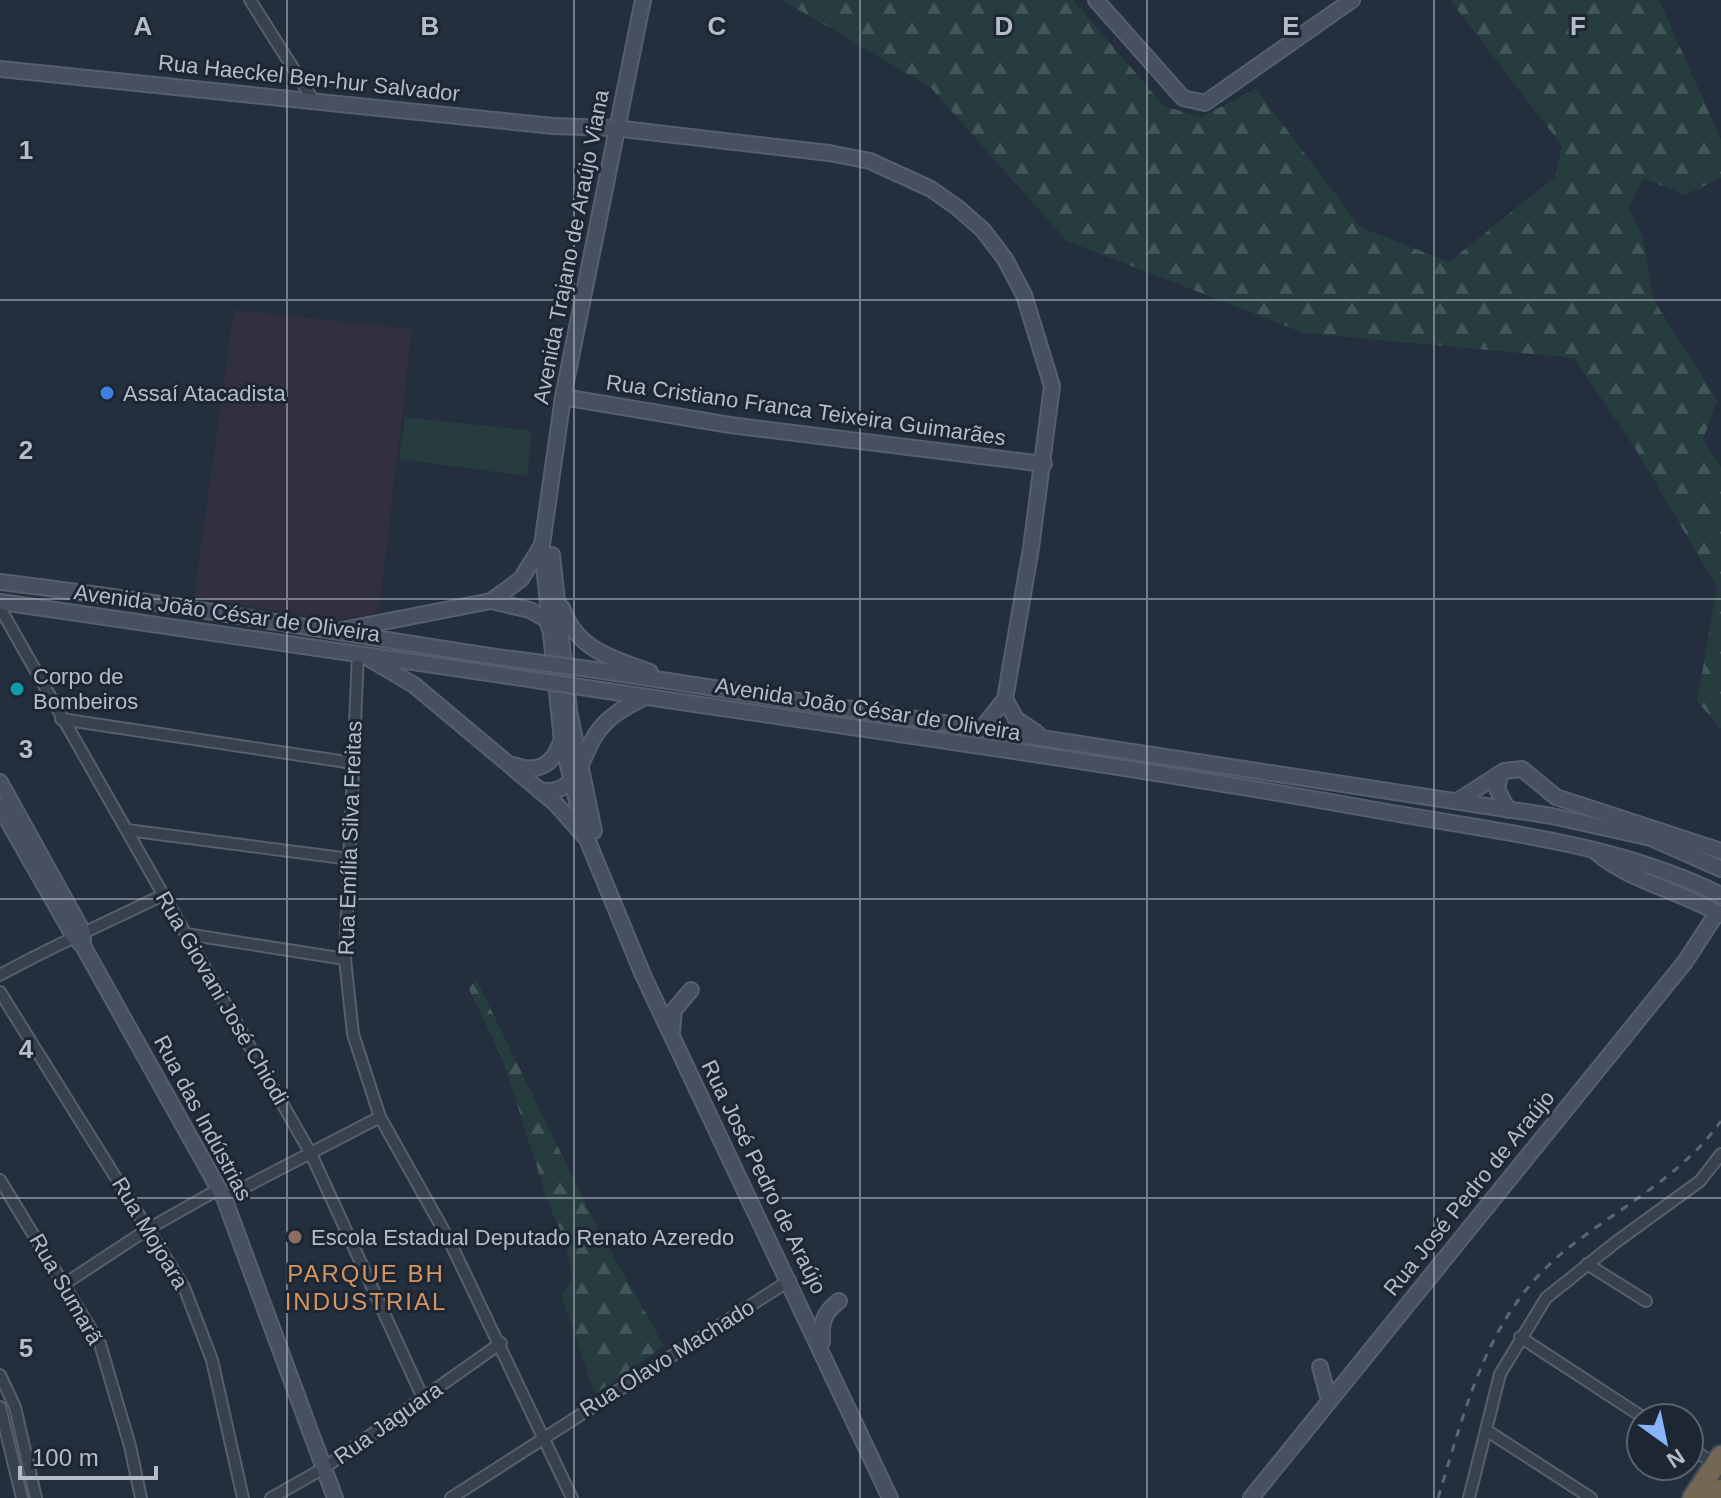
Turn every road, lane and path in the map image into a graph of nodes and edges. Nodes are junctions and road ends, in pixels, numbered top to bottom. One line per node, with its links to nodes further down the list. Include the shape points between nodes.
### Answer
1 (250, 0): 6 (street)
2 (643, 0): 7 (street, Avenida Trajano de Araújo Viana)
3 (1096, 0): 4 (street, via 1183,98 1205,103)
4 (1352, 0)
5 (0, 69): 6 (street, Rua Haeckel Ben-hur Salvador)
6 (312, 98): 7 (street, Rua Haeckel Ben-hur Salvador, via 553,126)
7 (614, 128): 8 (street, Avenida Trajano de Araújo Viana); 9 (street, via 870,161 931,189 958,208 1005,259 1039,334 1052,386)
8 (563, 397): 9 (street, Rua Cristiano Franca Teixeira Guimarães, via 730,425); 10 (street, Avenida Trajano de Araújo Viana)
9 (1044, 464): 26 (street)
10 (549, 504): 11 (street, Avenida Trajano de Araújo Viana); 13 (street, Avenida Trajano de Araújo Viana)
11 (542, 545): 14 (street, Avenida Trajano de Araújo Viana, via 521,579); 17 (street, Avenida Trajano de Araújo Viana)
12 (0, 582): 18 (street, Avenida João César de Oliveira, via 113,595)
13 (556, 591): 22 (street, Avenida Trajano de Araújo Viana); 23 (street, via 569,628 584,644)
14 (491, 601): 17 (street, via 530,610); 18 (street, Avenida Trajano de Araújo Viana)
15 (0, 602): 19 (street, Avenida João César de Oliveira)
16 (0, 608): 27 (street, Rua Giovani José Chiodi)
17 (547, 620): 22 (street); 30 (street, Avenida Trajano de Araújo Viana)
18 (330, 632): 19 (street, via 332,641); 23 (street, Avenida João César de Oliveira, bridge)
19 (324, 649): 20 (street, Avenida João César de Oliveira)
20 (360, 655): 21 (street, Avenida João César de Oliveira); 24 (street, Rua José Pedro de Araújo); 31 (street, Rua Emília Silva Freitas)
21 (427, 664): 24 (street, via 415,673); 25 (street, Avenida João César de Oliveira, bridge)
22 (563, 673): 33 (street, Avenida Trajano de Araújo Viana)
23 (673, 682): 28 (street, Avenida João César de Oliveira)
24 (414, 685): 32 (street, Rua José Pedro de Araújo)
25 (645, 697): 33 (street, via 604,723); 43 (street, Avenida João César de Oliveira, via 1290,795)
26 (1005, 699): 28 (street); 29 (street, via 1016,719)
27 (61, 719): 31 (street); 41 (street, Rua Giovani José Chiodi)
28 (982, 728): 29 (street, Avenida João César de Oliveira)
29 (1051, 739): 38 (street, Avenida João César de Oliveira)
30 (562, 741): 32 (street, via 545,766 529,769); 36 (street, Avenida Trajano de Araújo Viana)
31 (353, 763): 46 (street, Rua Emília Silva Freitas)
32 (508, 763): 37 (street, Rua José Pedro de Araújo)
33 (580, 766): 36 (street); 45 (street, Avenida Trajano de Araújo Viana)
34 (1500, 775): 38 (street); 40 (street, via 1497,789); 44 (street, via 1512,767 1522,769 1556,797)
35 (0, 782): 39 (street, Rua das Indústrias)
36 (571, 782): 37 (street, via 550,792); 42 (street, Avenida Trajano de Araújo Viana)
37 (538, 790): 42 (street, Rua José Pedro de Araújo)
38 (1459, 800): 40 (street, Avenida João César de Oliveira)
39 (3, 801): 53 (street, Rua das Indústrias)
40 (1508, 810): 47 (street, Avenida João César de Oliveira, via 1651,838)
41 (127, 830): 46 (street); 49 (street, Rua Giovani José Chiodi)
42 (587, 839): 48 (street, Rua José Pedro de Araújo)
43 (1591, 848): 50 (street, Avenida João César de Oliveira, via 1644,862); 51 (street, Rua José Pedro de Araújo, via 1608,863)
44 (1721, 851)
45 (598, 852): 48 (street, Rua José Pedro de Araújo)
46 (350, 859): 54 (street, Rua Emília Silva Freitas)
47 (1721, 869)
48 (602, 874): 58 (street, Rua José Pedro de Araújo)
49 (163, 895): 52 (street, Rua Giovani José Chiodi); 53 (street)
50 (1721, 895)
51 (1719, 914): 76 (street, Rua José Pedro de Araújo)
52 (186, 934): 54 (street); 60 (street, Rua Giovani José Chiodi)
53 (80, 938): 55 (street); 63 (street, Rua das Indústrias)
54 (345, 959): 59 (street, Rua Emília Silva Freitas, via 353,1034)
55 (0, 975)
56 (691, 990): 58 (street, via 674,1010)
57 (0, 992): 64 (street, Rua Mojoara)
58 (672, 1036): 66 (street, Rua José Pedro de Araújo)
59 (380, 1117): 60 (street); 71 (street, Rua Emília Silva Freitas)
60 (311, 1154): 63 (street); 75 (street, Rua Giovani José Chiodi)
61 (1721, 1154): 65 (street, via 1700,1181)
62 (0, 1180): 67 (street, Rua Sumarã)
63 (222, 1194): 64 (street); 82 (street, Rua das Indústrias)
64 (148, 1229): 67 (street); 87 (street, Rua Mojoara, via 198,1319)
65 (1587, 1264): 69 (street); 70 (street, via 1546,1298)
66 (790, 1280): 72 (street, Rua José Pedro de Araújo); 80 (street, Rua Olavo Machado)
67 (66, 1283): 86 (street, Rua Sumarã, via 100,1344)
68 (839, 1301): 72 (street, via 821,1324)
69 (1646, 1301)
70 (1520, 1337): 77 (street); 79 (street, via 1500,1374)
71 (501, 1343): 75 (street, Rua Jaguara); 80 (street, Rua Emília Silva Freitas)
72 (822, 1351): 92 (street, Rua José Pedro de Araújo)
73 (1320, 1367): 76 (street)
74 (0, 1375): 85 (street, via 15,1407)
75 (423, 1398): 82 (street, Rua Jaguara)
76 (1329, 1400): 93 (street, Rua José Pedro de Araújo)
77 (1625, 1406)
78 (0, 1407): 84 (street)
79 (1486, 1430): 94 (street); 95 (street)
80 (544, 1435): 90 (street, Rua Olavo Machado); 91 (street, Rua Emília Silva Freitas)
81 (1718, 1460): 96 (highway)
82 (324, 1468): 88 (street, Rua Jaguara); 89 (street, Rua das Indústrias)
83 (1721, 1490): 97 (highway)
84 (22, 1498)
85 (36, 1498)
86 (141, 1498)
87 (243, 1498)
88 (271, 1498)
89 (335, 1498)
90 (451, 1498)
91 (572, 1498)
92 (890, 1498)
93 (1251, 1498)
94 (1469, 1498)
95 (1591, 1498)
96 (1693, 1498)
97 (1715, 1498)

